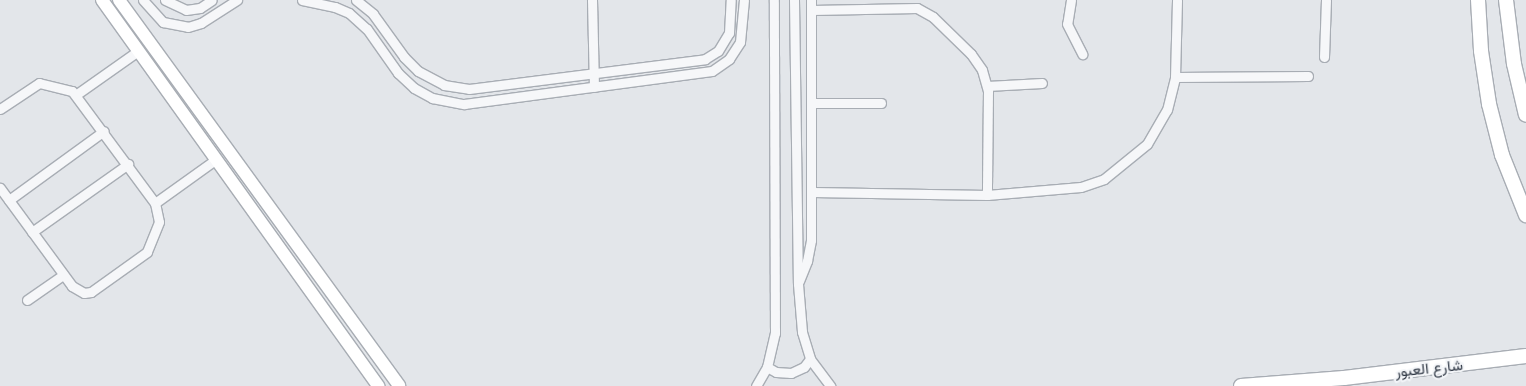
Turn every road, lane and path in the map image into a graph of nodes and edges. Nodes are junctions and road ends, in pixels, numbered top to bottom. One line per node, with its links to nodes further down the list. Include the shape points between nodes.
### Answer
1 (102, 0): 20 (street)
2 (119, 0): 51 (street)
3 (143, 0): 6 (street, via 158,18 182,27 201,23)
4 (165, 0): 5 (street, via 186,10 200,8)
5 (212, 0)
6 (236, 0)
7 (302, 0): 28 (street, via 335,6 349,14 367,30 406,81 443,101 478,103)
8 (356, 0): 23 (street, via 373,14 410,64 444,85 469,89)
9 (592, 0): 23 (street)
10 (731, 0): 23 (street, via 729,33 712,55 691,62)
11 (744, 0): 28 (street, via 740,42 729,59 718,68 698,75)
12 (774, 0): 49 (street, via 775,315)
13 (794, 0): 45 (street)
14 (1071, 0): 21 (street, via 1067,24)
15 (1177, 0): 25 (street)
16 (1326, 0): 22 (street)
17 (1478, 0): 42 (main road, via 1480,50 1489,104 1505,162)
18 (1506, 0): 33 (main road, via 1516,79)
19 (812, 5): 27 (street, via 923,10 971,54); 30 (street)
20 (138, 51): 29 (street); 35 (street)
21 (1082, 54)
22 (1324, 57)
23 (593, 74): 28 (street)
24 (1308, 76): 25 (street)
25 (1175, 77): 39 (street, via 1168,110 1153,136 1111,176 1081,187)
26 (1042, 83): 27 (street)
27 (987, 86): 39 (street)
28 (594, 87)
29 (77, 94): 32 (street, via 39,83); 34 (street)
30 (812, 103): 31 (street); 38 (street)
31 (881, 103)
32 (0, 109)
33 (1526, 115)
34 (104, 131): 36 (street); 40 (street)
35 (215, 160): 41 (street); 50 (street)
36 (128, 164): 41 (street); 43 (street)
37 (0, 188): 40 (street)
38 (813, 192): 39 (street); 45 (street, via 810,248)
39 (987, 195)
40 (9, 200): 43 (street)
41 (156, 203): 44 (street, via 160,222 144,255 91,292 77,291)
42 (1526, 215)
43 (32, 232): 44 (street)
44 (63, 275): 46 (street)
45 (798, 284): 48 (street, via 802,332)
46 (27, 300)
47 (1526, 356): 54 (main road, شارع العبور, via 1354,377)
48 (810, 359): 49 (street, via 804,367 791,373 776,372); 53 (street)
49 (767, 367): 52 (street)
50 (378, 386)
51 (398, 386)
52 (756, 386)
53 (830, 386)
54 (1241, 386)

